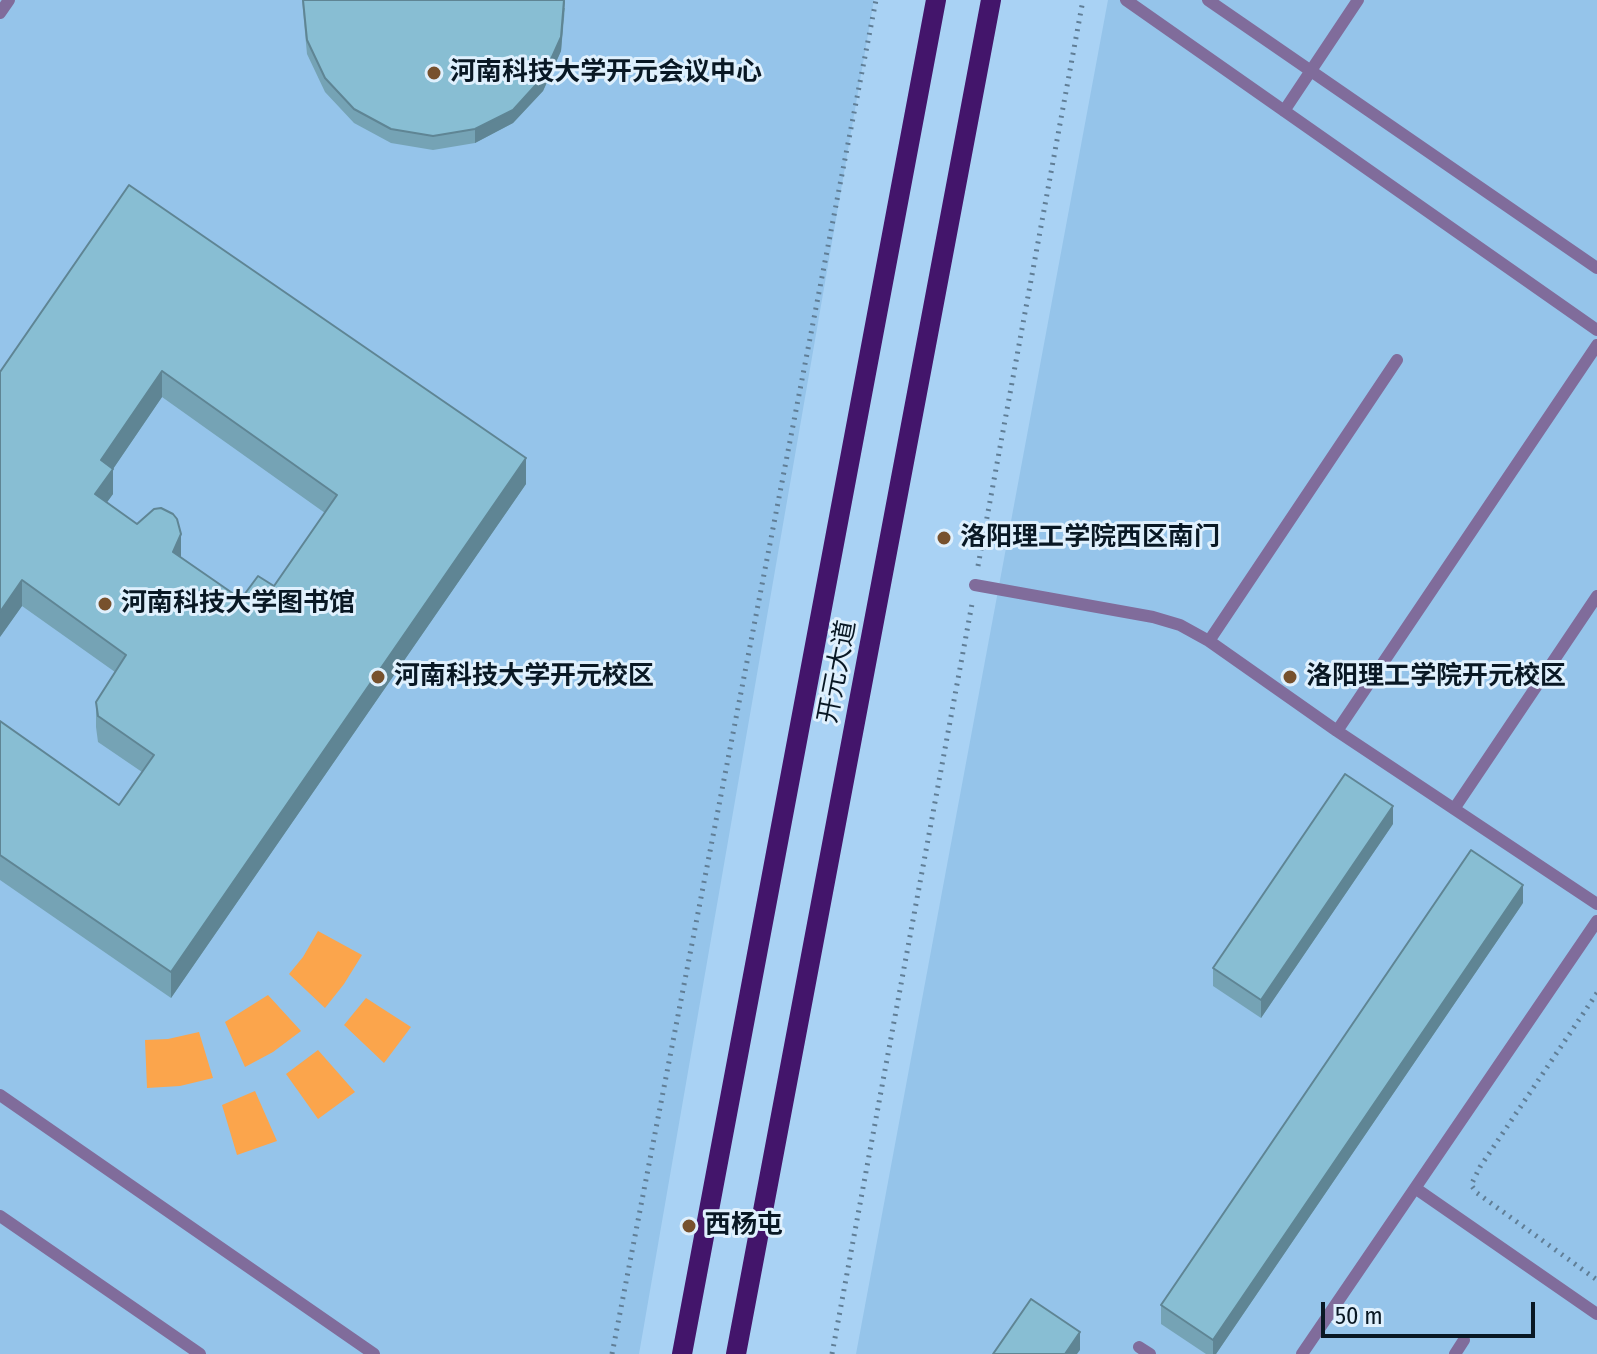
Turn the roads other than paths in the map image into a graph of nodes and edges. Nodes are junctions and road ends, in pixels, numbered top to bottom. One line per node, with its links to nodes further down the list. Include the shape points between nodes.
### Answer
1 (9, 0): 7 (lane)
2 (936, 0): 28 (main road, 开元大道)
3 (991, 0): 29 (main road, 开元大道)
4 (1126, 0): 9 (lane)
5 (1208, 0): 8 (lane)
6 (1358, 0): 8 (lane)
7 (0, 13)
8 (1311, 70): 9 (lane); 10 (lane)
9 (1284, 111): 11 (lane)
10 (1597, 268)
11 (1597, 330)
12 (1597, 345): 17 (lane)
13 (1397, 360): 16 (lane)
14 (975, 585): 16 (lane, via 1153,617)
15 (1597, 596): 18 (lane)
16 (1209, 641): 17 (lane)
17 (1337, 731): 18 (lane)
18 (1454, 809): 19 (lane)
19 (1597, 904)
20 (1597, 921): 22 (lane)
21 (0, 1095): 27 (lane)
22 (1415, 1188): 24 (lane); 30 (lane)
23 (0, 1216): 26 (lane)
24 (1597, 1314)
25 (1464, 1340): 31 (lane)
26 (200, 1354)
27 (374, 1354)
28 (682, 1354)
29 (736, 1354)
30 (1302, 1354)
31 (1455, 1354)

